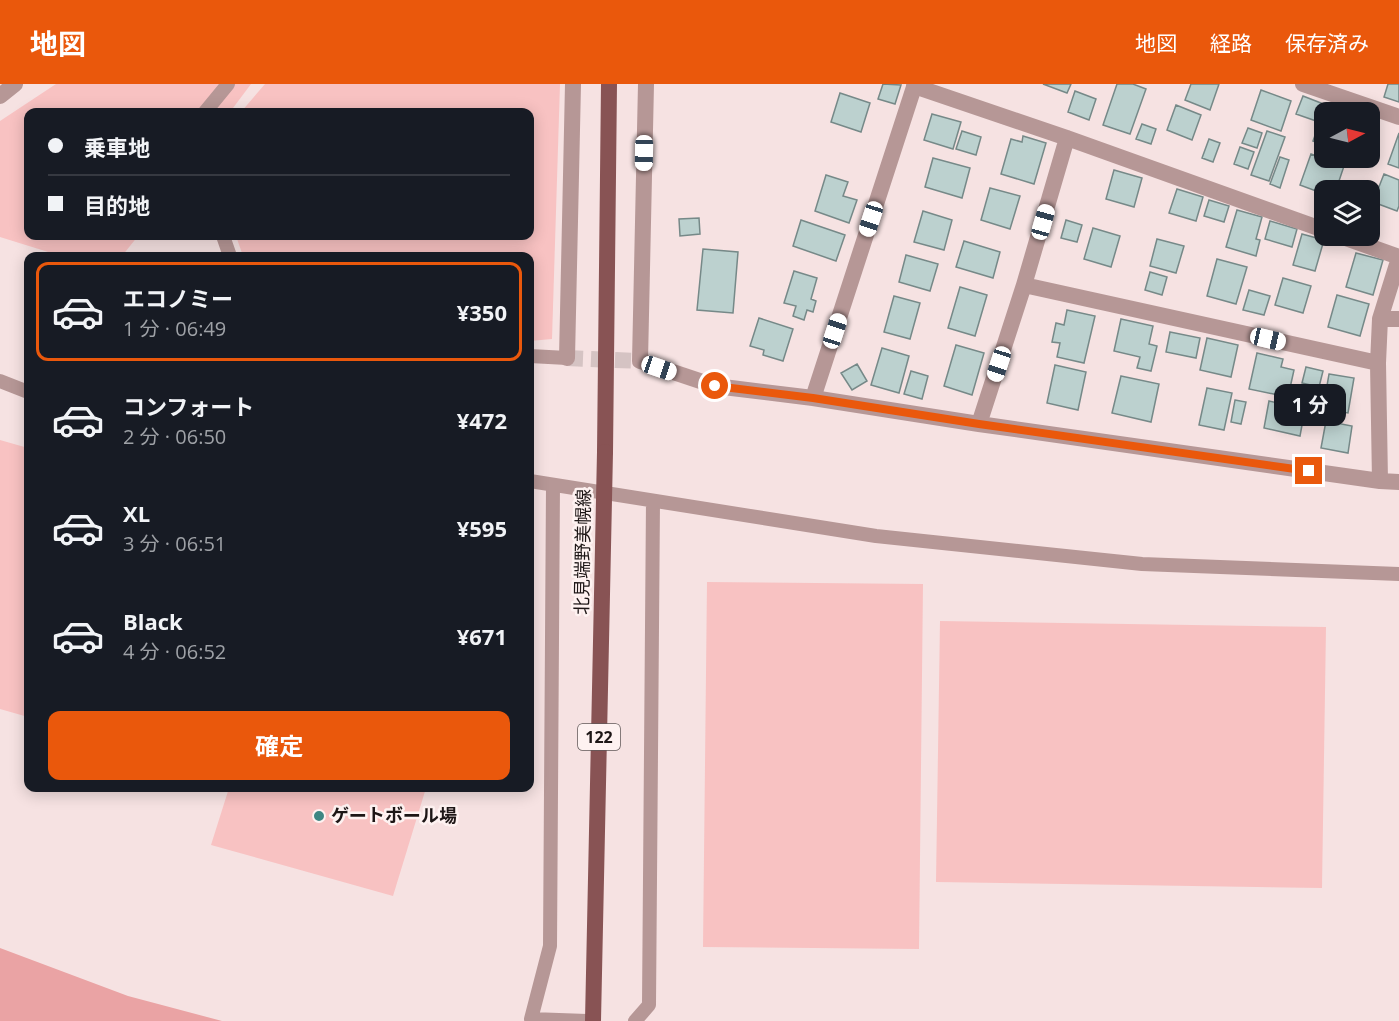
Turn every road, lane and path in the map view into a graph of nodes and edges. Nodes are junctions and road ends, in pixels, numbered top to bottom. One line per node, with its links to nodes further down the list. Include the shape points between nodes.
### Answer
1 (15, 84): 8 (street)
2 (228, 84): 9 (lane)
3 (573, 84): 19 (street)
4 (609, 84): 32 (main road, 北見端野美幌線 / 122, bridge)
5 (646, 84): 23 (street, via 640,362 715,386)
6 (1303, 84): 10 (street)
7 (914, 85): 11 (street); 23 (street)
8 (0, 96)
9 (208, 108)
10 (1399, 117)
11 (1067, 138): 12 (street); 15 (street)
12 (1314, 226)
13 (1368, 246): 14 (street)
14 (1399, 257): 16 (street)
15 (1024, 285): 20 (street); 24 (street)
16 (1380, 319): 17 (street); 20 (street)
17 (1399, 319)
18 (534, 356): 19 (lane)
19 (567, 358)
20 (1378, 363): 25 (street)
21 (0, 381): 22 (lane)
22 (24, 390)
23 (813, 398): 24 (street)
24 (979, 424): 25 (street)
25 (1380, 481): 27 (street)
26 (534, 482): 28 (lane)
27 (1399, 482)
28 (553, 485): 29 (lane); 31 (lane, via 550,946 531,1019)
29 (653, 501): 30 (lane, via 876,536 1142,564); 33 (lane, via 649,1005)
30 (1399, 574)
31 (587, 1021)
32 (593, 1021)
33 (636, 1021)

